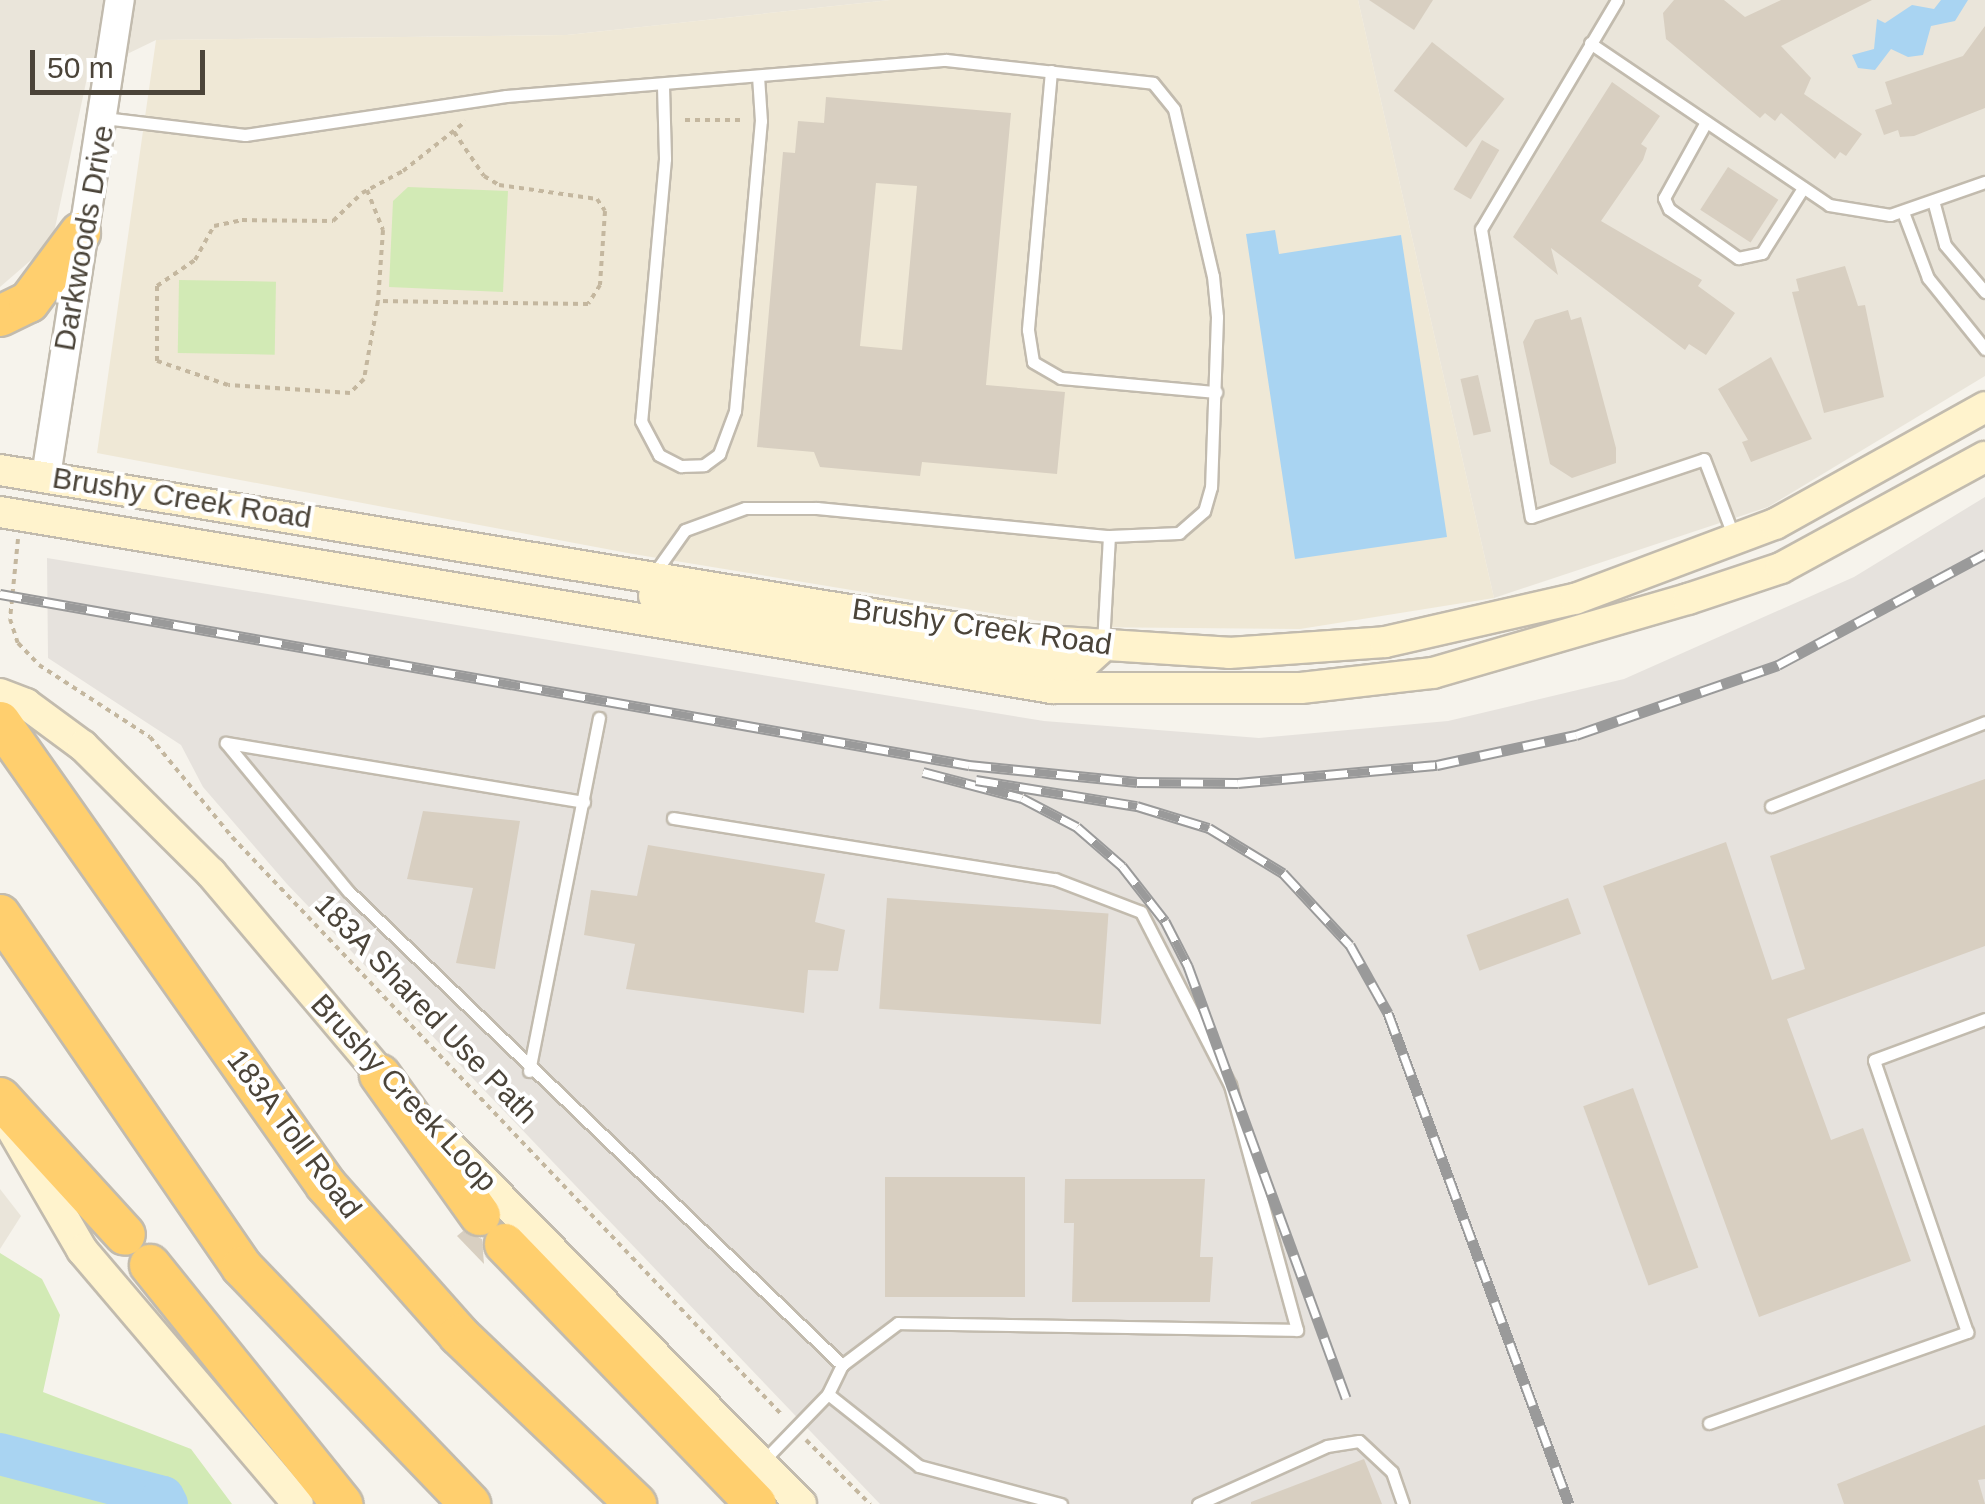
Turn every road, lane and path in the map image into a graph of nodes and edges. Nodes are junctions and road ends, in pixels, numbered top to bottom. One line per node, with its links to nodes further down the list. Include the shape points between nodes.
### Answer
1 (120, 0): 8 (street, Darkwoods Drive)
2 (1617, 0): 3 (lane)
3 (1590, 43): 11 (lane); 32 (lane, via 1481,229 1530,517 1704,459)
4 (1050, 71): 5 (lane, via 946,60); 23 (lane, via 1153,83 1170,99 1212,276); 23 (lane, via 1028,330 1033,362 1061,378)
5 (758, 76): 6 (lane); 6 (lane, via 761,121 735,410 719,454 704,466 682,466 646,441 642,402 665,158)
6 (663, 86): 8 (lane, via 506,96 245,135)
7 (468, 117): 12 (path)
8 (104, 118): 18 (street, Darkwoods Drive)
9 (685, 120): 10 (path)
10 (743, 120)
11 (1706, 122): 14 (lane); 14 (lane, via 1664,198 1738,258 1762,253)
12 (454, 132): 15 (path); 20 (path, via 484,176 500,185 597,199 605,211 596,296 564,308)
13 (1985, 182): 16 (lane)
14 (1803, 188): 17 (lane, via 1829,206)
15 (366, 190): 20 (path, via 383,230); 20 (path, via 333,221 214,226 202,252 157,286 157,361 228,385 350,393 364,379)
16 (1934, 204): 17 (lane); 19 (lane, via 1945,245)
17 (1903, 212): 22 (lane, via 1928,278)
18 (80, 233): 21 (highway, via 29,302); 27 (street, Darkwoods Drive)
19 (1985, 292)
20 (378, 301)
21 (0, 316)
22 (1985, 349)
23 (1216, 392): 31 (lane, via 1210,499 1195,524 1179,533)
24 (1985, 406): 32 (main road, Brushy Creek Road, via 1905,455)
25 (1985, 456): 34 (main road, Brushy Creek Road, via 1780,568 1433,674 1300,688 1052,688)
26 (0, 470): 27 (main road, Brushy Creek Road)
27 (46, 476): 28 (main road, via 22,490); 30 (main road, via 66,505); 33 (main road, Brushy Creek Road)
28 (0, 492)
29 (9, 521): 30 (main road, Brushy Creek Road); 52 (path, 183A Shared Use Path, via 10,619 18,642 38,664 150,737 232,837)
30 (99, 528): 34 (main road, Brushy Creek Road)
31 (1109, 536): 33 (lane, via 791,506 745,508 685,530); 35 (lane)
32 (1735, 540): 35 (main road, Brushy Creek Road, via 1575,599 1385,642 1229,653)
33 (653, 576): 35 (main road, Brushy Creek Road, via 1030,640)
34 (420, 580): 35 (main road, via 491,567 1056,665 1081,666)
35 (1103, 646)
36 (0, 694): 46 (main road, Brushy Creek Loop, via 26,704 83,746 210,873)
37 (599, 718): 40 (lane)
38 (0, 722): 57 (highway, 183A Toll Road, via 326,1185 459,1335)
39 (1985, 722): 41 (lane)
40 (584, 802): 45 (lane); 45 (lane, via 226,743 348,892)
41 (1771, 806)
42 (674, 818): 49 (lane, via 1055,879 1141,912 1230,1085 1297,1330 898,1323)
43 (0, 915): 56 (highway, via 242,1267)
44 (1985, 1019): 51 (lane, via 1874,1060 1967,1332)
45 (529, 1071): 49 (lane)
46 (380, 1075): 53 (main road, Brushy Creek Loop); 58 (highway, via 493,1230)
47 (0, 1098): 55 (highway, via 137,1250)
48 (0, 1109): 54 (main road, via 82,1250)
49 (842, 1365): 50 (lane)
50 (828, 1394): 52 (lane); 61 (lane, via 919,1466)
51 (1708, 1423)
52 (795, 1428): 53 (lane); 60 (path, 183A Shared Use Path)
53 (762, 1462): 59 (main road, Brushy Creek Loop)
54 (298, 1504)
55 (342, 1504)
56 (470, 1504)
57 (636, 1504)
58 (756, 1504)
59 (802, 1504)
60 (870, 1504)
61 (1062, 1504)
62 (1198, 1504): 63 (lane, via 1327,1446 1360,1442 1392,1472)
63 (1403, 1504)

